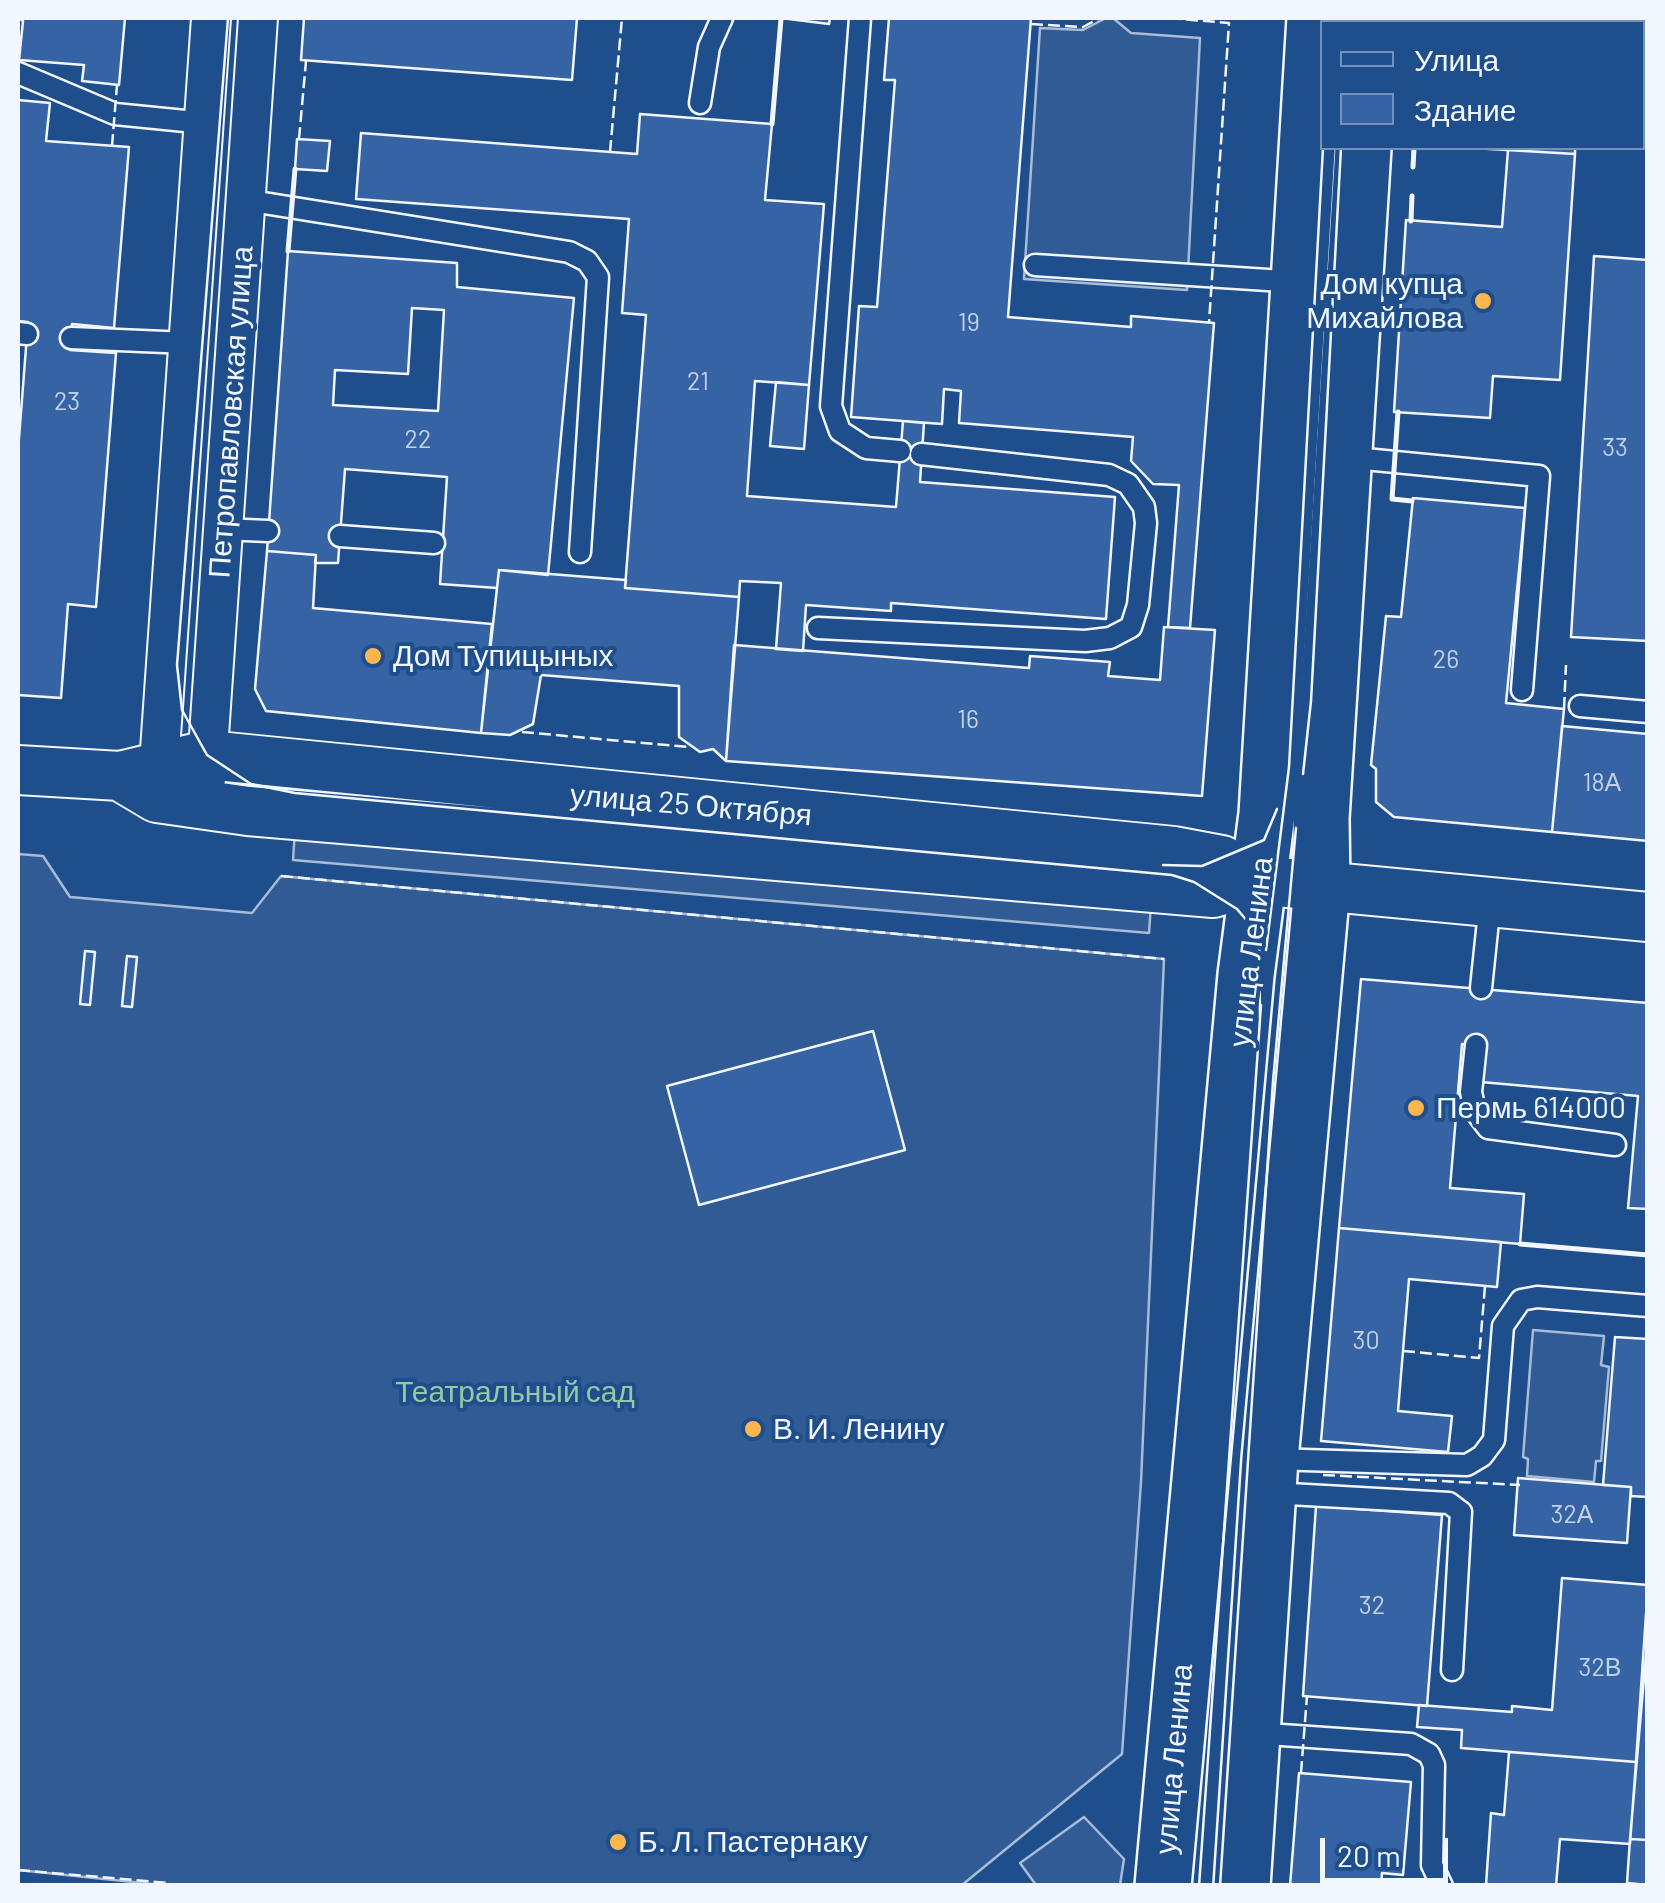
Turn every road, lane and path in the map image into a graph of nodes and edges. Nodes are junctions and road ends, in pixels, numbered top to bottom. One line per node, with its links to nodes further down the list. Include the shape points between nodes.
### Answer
1 (211, 18): 8 (street, Петропавловская улица)
2 (258, 18): 10 (street, Петропавловская улица)
3 (722, 18): 7 (lane, via 708,46)
4 (860, 18): 15 (lane, via 830,406 840,431 866,448)
5 (1315, 18): 12 (main road, улица Ленина)
6 (18, 74): 8 (lane, via 114,114)
7 (700, 103)
8 (206, 123): 14 (street, Петропавловская улица)
9 (1363, 150): 17 (main road, улица Ленина)
10 (245, 200): 18 (street, Петропавловская улица); 22 (lane, via 569,252 587,261 598,277)
11 (1034, 265): 12 (lane)
12 (1300, 283): 31 (main road, улица Ленина)
13 (71, 338): 14 (lane)
14 (188, 342): 29 (street, Петропавловская улица)
15 (900, 451)
16 (922, 454): 23 (lane, via 1108,475 1128,484 1146,523 1131,627 1085,641)
17 (1342, 457): 24 (lane, via 1539,476); 32 (main road, улица Ленина)
18 (222, 528): 19 (lane); 27 (street, Петропавловская улица)
19 (268, 531)
20 (340, 536): 21 (lane)
21 (434, 543)
22 (580, 552)
23 (818, 628)
24 (1522, 690)
25 (1580, 706): 26 (lane)
26 (1648, 712)
27 (207, 756): 29 (street, улица 25 Октября); 30 (street, Петропавловская улица); 31 (street, улица 25 Октября, via 1174,851 1222,860)
28 (18, 770): 29 (street, улица 25 Октября)
29 (144, 780): 30 (street, улица 25 Октября)
30 (204, 806): 31 (street, улица 25 Октября, via 1214,893)
31 (1258, 880): 32 (street, улица 25 Октября); 42 (main road, улица Ленина)
32 (1322, 887): 33 (street, улица 25 Октября); 39 (main road, улица Ленина)
33 (1490, 902): 34 (street, улица 25 Октября); 35 (lane)
34 (1648, 917)
35 (1481, 988)
36 (1476, 1046): 37 (lane, via 1471,1092 1488,1128)
37 (1615, 1145)
38 (1648, 1306): 39 (lane, via 1521,1300 1504,1326 1494,1440 1467,1465)
39 (1269, 1476): 40 (lane, via 1449,1503 1461,1512); 41 (main road, улица Ленина)
40 (1452, 1670)
41 (1251, 1733): 43 (main road, улица Ленина); 44 (lane, via 1412,1744 1429,1754 1432,1865)
42 (1163, 1886)
43 (1242, 1886)
44 (1442, 1886)

